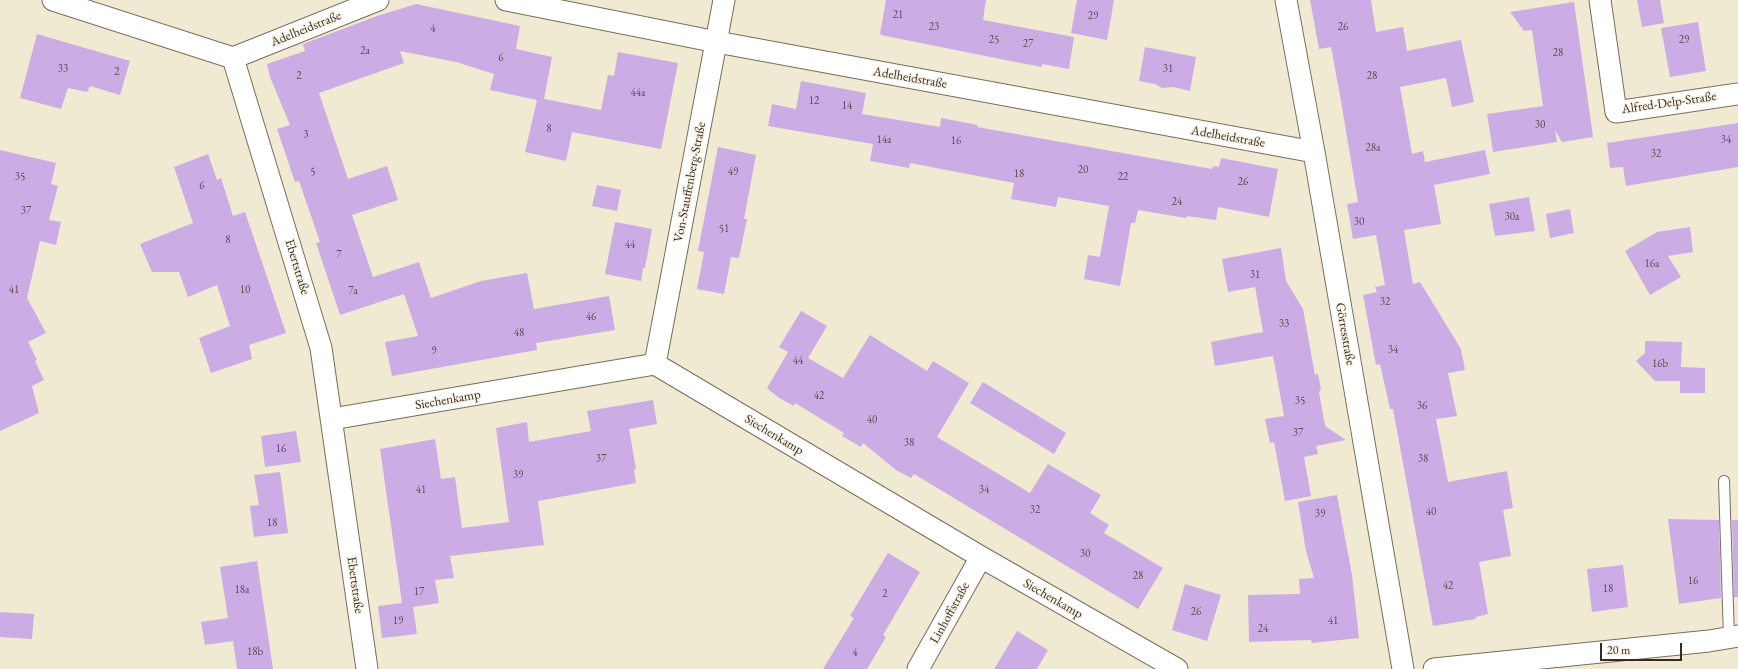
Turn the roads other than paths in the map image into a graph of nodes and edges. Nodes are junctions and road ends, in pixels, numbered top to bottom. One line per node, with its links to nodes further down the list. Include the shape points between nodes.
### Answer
1 (53, 0): 8 (street)
2 (378, 0): 8 (street, Adelheidstraße)
3 (506, 0): 7 (street, Adelheidstraße)
4 (724, 0): 7 (street, Von-Stauffenberg-Straße)
5 (1286, 0): 10 (street, Görresstraße)
6 (1600, 0): 9 (street, Alfred-Delp-Straße, via 1616,112)
7 (717, 42): 10 (street, Adelheidstraße); 11 (street, Von-Stauffenberg-Straße)
8 (233, 58): 12 (street, Ebertstraße, via 321,348)
9 (1738, 94)
10 (1314, 152): 19 (street, Görresstraße)
11 (655, 364): 12 (street, Siechenkamp); 14 (street, Siechenkamp)
12 (332, 419): 16 (street, Ebertstraße)
13 (1724, 481): 15 (lane)
14 (981, 557): 17 (street, Linhoffstraße); 18 (street, Siechenkamp)
15 (1734, 637): 20 (street)
16 (367, 669)
17 (918, 669)
18 (1177, 669)
19 (1403, 669)
20 (1434, 669)

